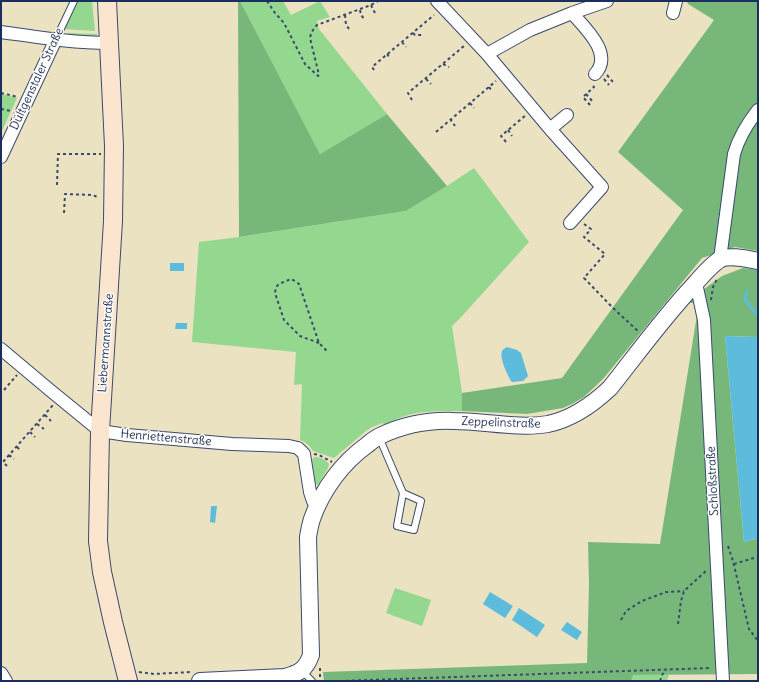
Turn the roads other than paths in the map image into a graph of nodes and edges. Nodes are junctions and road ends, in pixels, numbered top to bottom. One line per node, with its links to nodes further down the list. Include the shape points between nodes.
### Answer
1 (74, 1): 9 (lane, Dültgenstaler Straße)
2 (107, 1): 10 (main road, Liebermannstraße)
3 (607, 1): 6 (street)
4 (676, 1): 7 (street)
5 (440, 4): 11 (street)
6 (572, 12): 11 (street, via 530,30); 12 (street, via 594,40 602,56 600,69)
7 (674, 14)
8 (1, 32): 9 (street)
9 (56, 39): 10 (street); 16 (street, Dültgenstaler Straße)
10 (109, 43): 22 (main road, Liebermannstraße, via 114,146 113,220)
11 (487, 54): 15 (street)
12 (596, 74)
13 (758, 110): 18 (street, via 741,134 734,154)
14 (567, 115): 15 (street)
15 (550, 129): 17 (street, via 602,187)
16 (1, 157)
17 (570, 223)
18 (720, 259): 19 (street); 20 (street, Zeppelinstraße)
19 (758, 260)
20 (696, 283): 23 (street, Zeppelinstraße, via 610,388 598,400 567,418 534,426 452,421 422,422); 31 (street, Schloßstraße, via 704,320)
21 (1, 349): 22 (street)
22 (100, 431): 25 (street, Henriettenstraße, via 232,444 294,446 304,454 310,492); 29 (main road, Liebermannstraße, via 98,541 102,572 113,622)
23 (379, 437): 24 (lane); 25 (street, Zeppelinstraße, via 358,451 342,468 330,483)
24 (403, 493): 24 (lane, via 421,501 414,530 397,526)
25 (318, 506): 28 (street, Zeppelinstraße, via 311,520 308,537 311,655)
26 (1, 673): 30 (street)
27 (199, 676): 28 (street)
28 (307, 676)
29 (134, 677)
30 (6, 681)
31 (723, 681)

